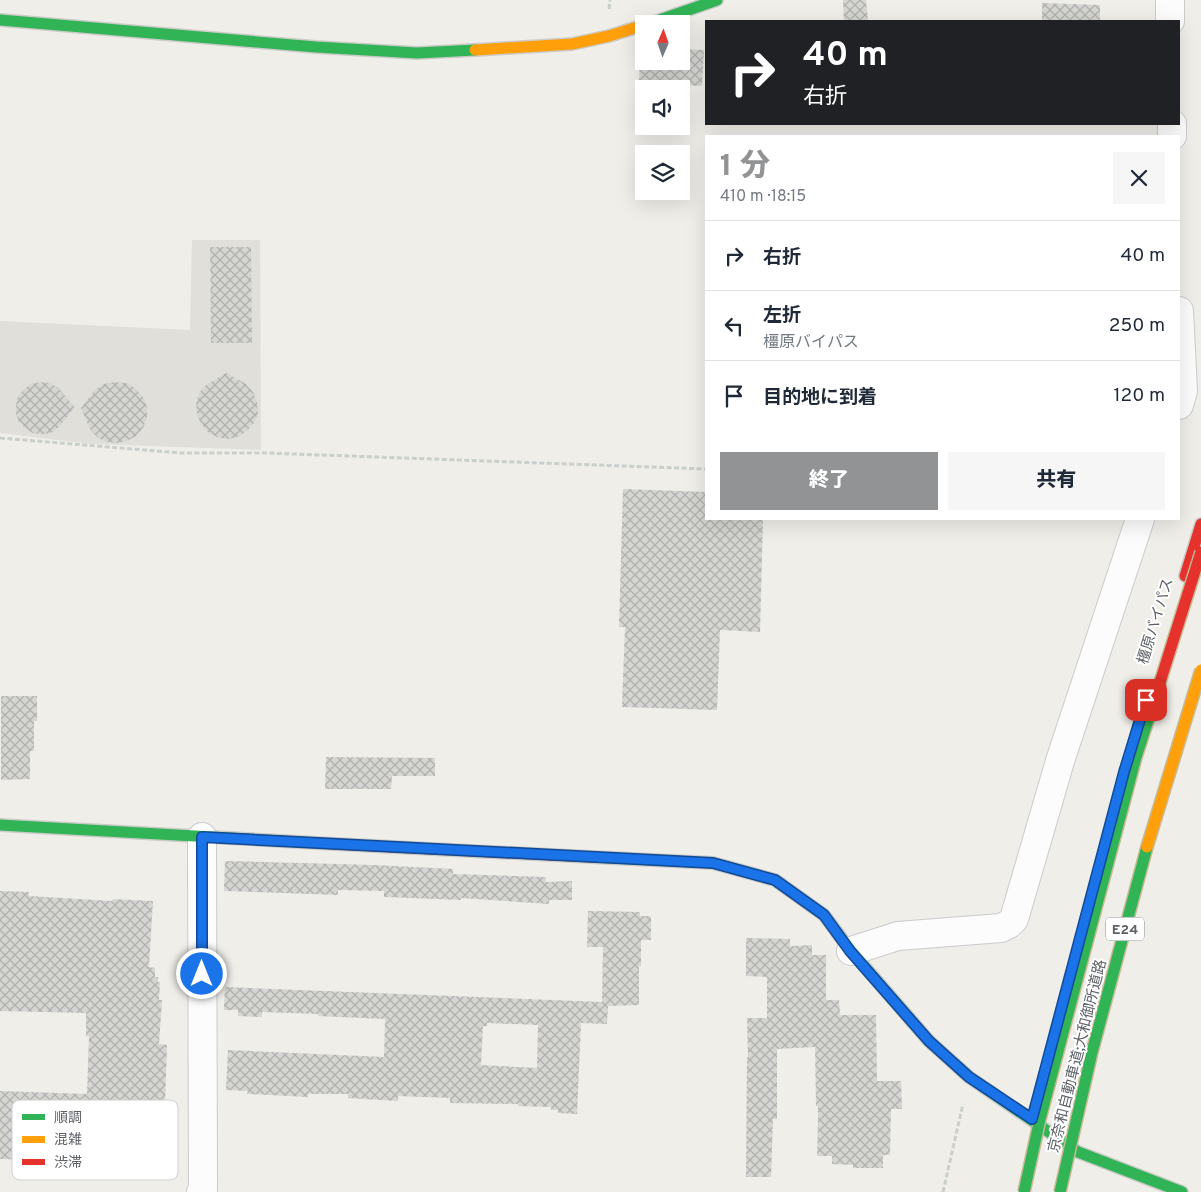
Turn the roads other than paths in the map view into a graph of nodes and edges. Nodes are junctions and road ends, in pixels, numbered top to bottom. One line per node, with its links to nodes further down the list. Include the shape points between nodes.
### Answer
1 (717, 0): 3 (main road)
2 (1170, 0): 5 (street)
3 (674, 15)
4 (0, 20): 6 (main road, via 417,53 572,44)
5 (1170, 20)
6 (635, 28)
7 (1180, 326): 8 (street, via 1184,391)
8 (1180, 402)
9 (1140, 520): 16 (street, via 1060,761 1014,919 1001,928 898,936)
10 (1201, 524): 17 (main road, 橿原バイパス, via 1129,753)
11 (1201, 552): 21 (main road, 京奈和自動車道;大和御所道路 / E24, bridge, via 1136,757 1040,1119)
12 (1201, 670): 22 (main road, 京奈和自動車道;大和御所道路 / E24, bridge, via 1170,766 1108,990 1073,1126)
13 (1201, 698): 18 (main road, via 1176,778)
14 (0, 825): 15 (main road)
15 (202, 837): 16 (main road, via 713,863 775,880 824,915); 19 (street)
16 (850, 951): 17 (main road, via 929,1041 969,1077)
17 (1032, 1119): 18 (main road); 20 (main road, 橿原バイパス)
18 (1078, 1152): 23 (main road); 24 (main road)
19 (201, 1192)
20 (1016, 1192)
21 (1024, 1192)
22 (1060, 1192)
23 (1070, 1192)
24 (1182, 1192)

